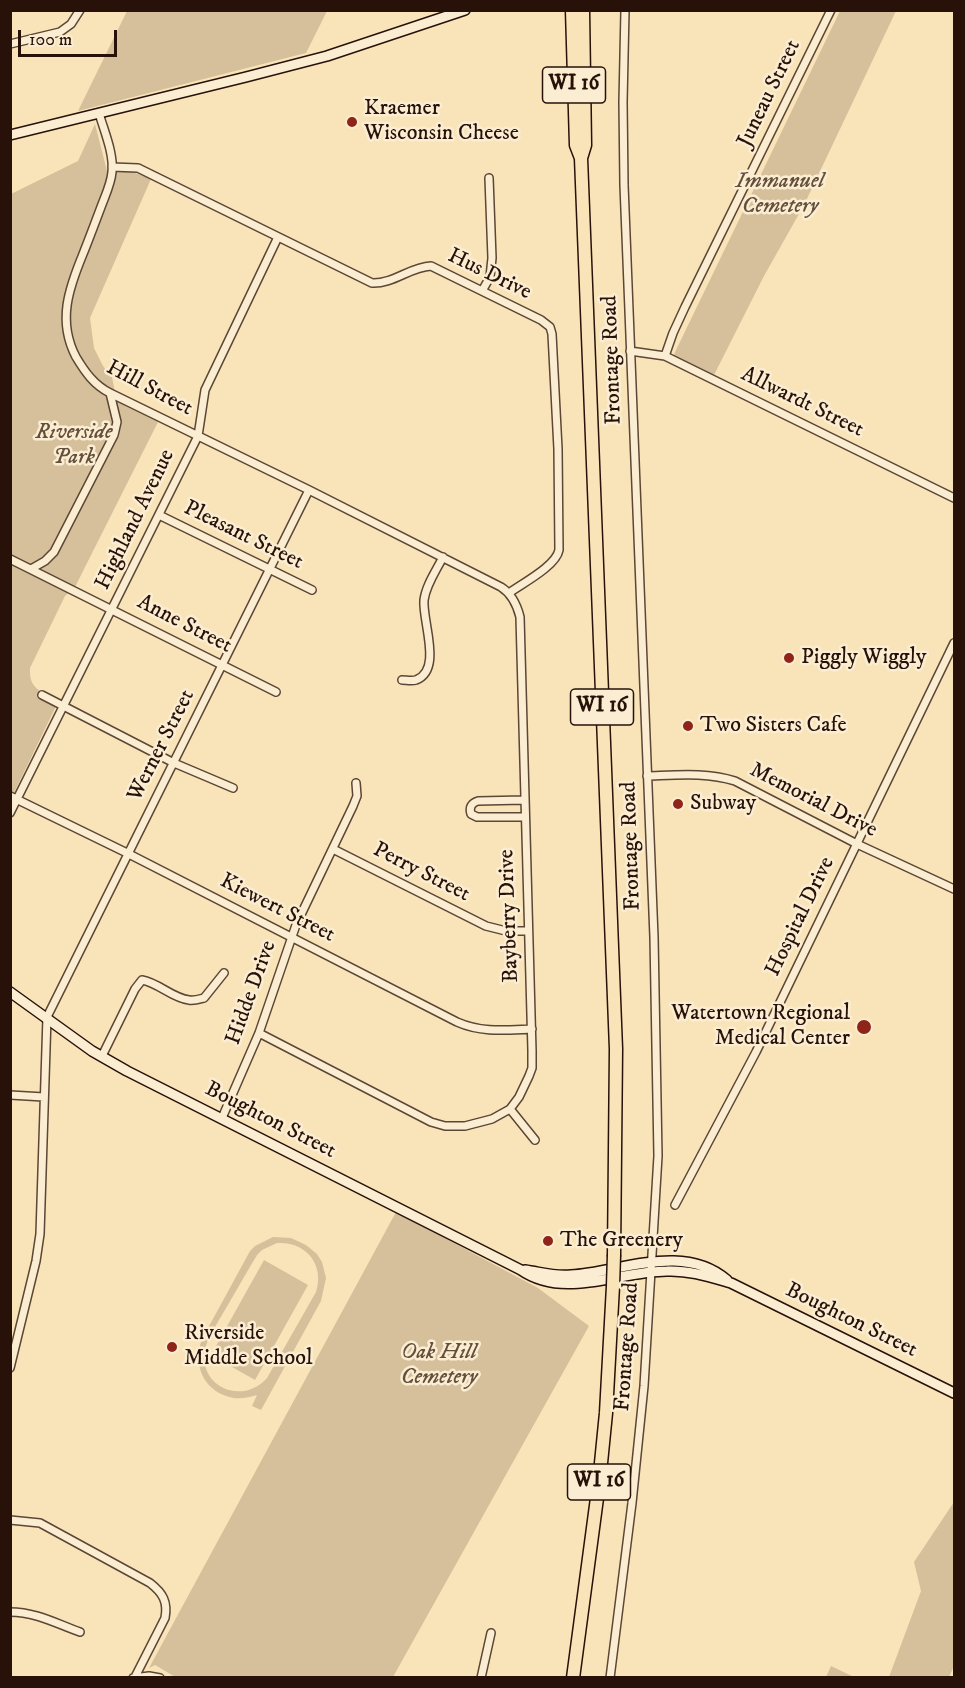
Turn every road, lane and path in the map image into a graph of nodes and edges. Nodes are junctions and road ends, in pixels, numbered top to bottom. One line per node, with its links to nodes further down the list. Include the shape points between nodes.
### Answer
1 (80, 10): 8 (street, via 60,32)
2 (465, 10): 7 (street)
3 (572, 10): 11 (highway, WI 16, via 576,145)
4 (583, 10): 11 (highway, WI 16, via 585,145)
5 (626, 10): 16 (street, Frontage Road, via 623,126)
6 (831, 10): 17 (street, Juneau Street, via 685,307)
7 (442, 14): 9 (street, via 327,56)
8 (10, 44)
9 (99, 113): 10 (street); 12 (street, Hill Street)
10 (10, 135)
11 (581, 159): 73 (highway, WI 16, bridge, via 616,1049 614,1255 606,1413)
12 (112, 167): 14 (street, Hus Drive, via 138,168); 18 (street, Hill Street, via 108,189 72,281 66,311 74,352 96,384)
13 (489, 178): 15 (street, via 492,258 490,277)
14 (278, 237): 15 (street, Hus Drive, via 372,283 383,283 431,266); 19 (street, Highland Avenue, via 205,390)
15 (482, 291): 28 (street, Hus Drive, via 541,320 552,334 559,550 550,564)
16 (630, 351): 17 (street, Allwardt Street); 38 (street, Frontage Road)
17 (665, 356): 21 (street, Allwardt Street)
18 (110, 393): 19 (street, Hill Street); 25 (street, via 117,422 109,448 54,552)
19 (198, 436): 20 (street, Hill Street); 22 (street, Highland Avenue)
20 (309, 490): 23 (street, Hill Street); 26 (street, Werner Street)
21 (954, 498)
22 (159, 514): 26 (street, Pleasant Street); 29 (street, Highland Avenue)
23 (443, 557): 28 (street); 33 (street, via 424,600 429,664 416,680)
24 (10, 559): 25 (street, Anne Street)
25 (32, 569): 29 (street, Anne Street)
26 (270, 570): 27 (street, Pleasant Street); 32 (street, Werner Street)
27 (312, 590)
28 (509, 593): 42 (street, Bayberry Drive, via 520,626)
29 (112, 609): 32 (street, Anne Street); 36 (street, Highland Avenue)
30 (954, 643): 31 (street, Hospital Drive)
31 (952, 654): 45 (street, Hospital Drive)
32 (223, 665): 34 (street, Anne Street); 37 (street, Werner Street)
33 (402, 680)
34 (276, 692)
35 (42, 695): 36 (street)
36 (64, 707): 37 (street); 41 (street, Highland Avenue)
37 (174, 763): 40 (street); 47 (street, Werner Street)
38 (647, 776): 45 (street, Memorial Drive, via 708,775 735,781); 63 (street, Frontage Road, via 658,1156)
39 (356, 783): 46 (street, Hidde Drive, via 357,796)
40 (233, 788)
41 (14, 798): 43 (street, Highland Avenue); 47 (street, Kiewert Street)
42 (524, 800): 44 (street, Bayberry Drive); 44 (street, via 478,801 470,808 477,818)
43 (10, 813)
44 (525, 817): 49 (street, Bayberry Drive)
45 (857, 844): 48 (street, Memorial Drive); 62 (street, Hospital Drive, via 756,1052)
46 (333, 849): 49 (street, Perry Street, via 486,926); 50 (street, Hidde Drive)
47 (127, 853): 50 (street, Kiewert Street); 53 (street, Werner Street)
48 (954, 889)
49 (528, 931): 54 (street, Bayberry Drive)
50 (291, 937): 54 (street, Kiewert Street, via 470,1027); 55 (street, Hidde Drive)
51 (224, 973): 56 (street, via 204,998 190,1000 142,980)
52 (10, 992): 53 (street, Boughton Street)
53 (47, 1017): 56 (street, Boughton Street); 58 (street)
54 (532, 1029): 59 (street, Bayberry Drive, via 532,1068)
55 (260, 1033): 59 (street, via 431,1122 465,1126); 60 (street, Hidde Drive)
56 (102, 1056): 60 (street, Boughton Street)
57 (10, 1095): 58 (street)
58 (44, 1097): 64 (street, via 38,1250)
59 (510, 1109): 61 (street)
60 (222, 1118): 63 (street, Boughton Street, via 537,1279 593,1282)
61 (535, 1140)
62 (675, 1205)
63 (652, 1267): 65 (street, Boughton Street, via 731,1283); 74 (street, Frontage Road, via 643,1398)
64 (10, 1368)
65 (954, 1393)
66 (10, 1520): 70 (street, via 40,1523 150,1583 163,1594 165,1618)
67 (10, 1612): 68 (street, via 40,1616)
68 (80, 1632)
69 (490, 1633): 72 (street)
70 (134, 1677): 71 (street)
71 (160, 1677)
72 (481, 1677)
73 (573, 1677)
74 (610, 1677)

